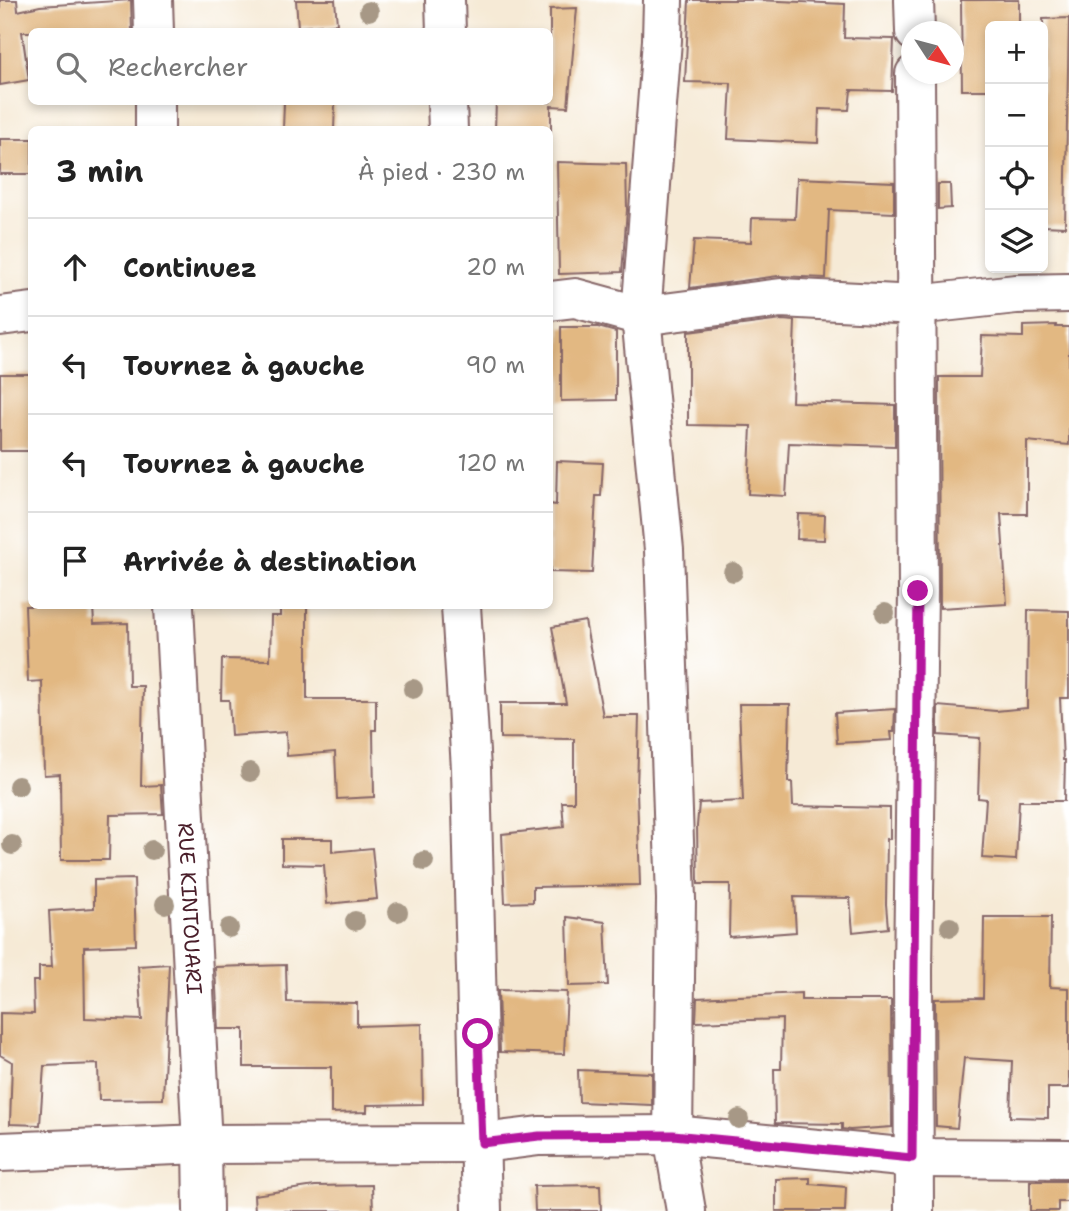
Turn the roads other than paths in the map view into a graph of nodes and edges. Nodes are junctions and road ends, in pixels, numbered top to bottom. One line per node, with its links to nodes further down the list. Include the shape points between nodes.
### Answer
1 (153, 0): 6 (street)
2 (444, 0): 7 (street)
3 (663, 0): 18 (street)
4 (914, 0): 5 (street)
5 (915, 21)
6 (154, 28)
7 (446, 28)
8 (915, 84): 15 (street)
9 (155, 105): 11 (street)
10 (447, 105): 12 (street)
11 (155, 126)
12 (448, 126)
13 (1069, 293): 15 (street)
14 (553, 301): 18 (street, via 575,298)
15 (916, 305): 18 (street, via 781,298); 25 (street)
16 (28, 312): 17 (street)
17 (0, 316)
18 (641, 316): 21 (street, via 664,550 676,899)
19 (174, 609): 23 (street, RUE KINTOUARI)
20 (461, 609): 22 (street, via 471,769)
21 (673, 1135): 22 (street, via 539,1136); 25 (street); 29 (street)
22 (482, 1143): 23 (street); 28 (street)
23 (202, 1144): 24 (street); 27 (street, RUE KINTOUARI)
24 (0, 1152)
25 (912, 1158): 26 (street); 30 (street)
26 (1069, 1159)
27 (202, 1211)
28 (482, 1211)
29 (686, 1211)
30 (914, 1211)

